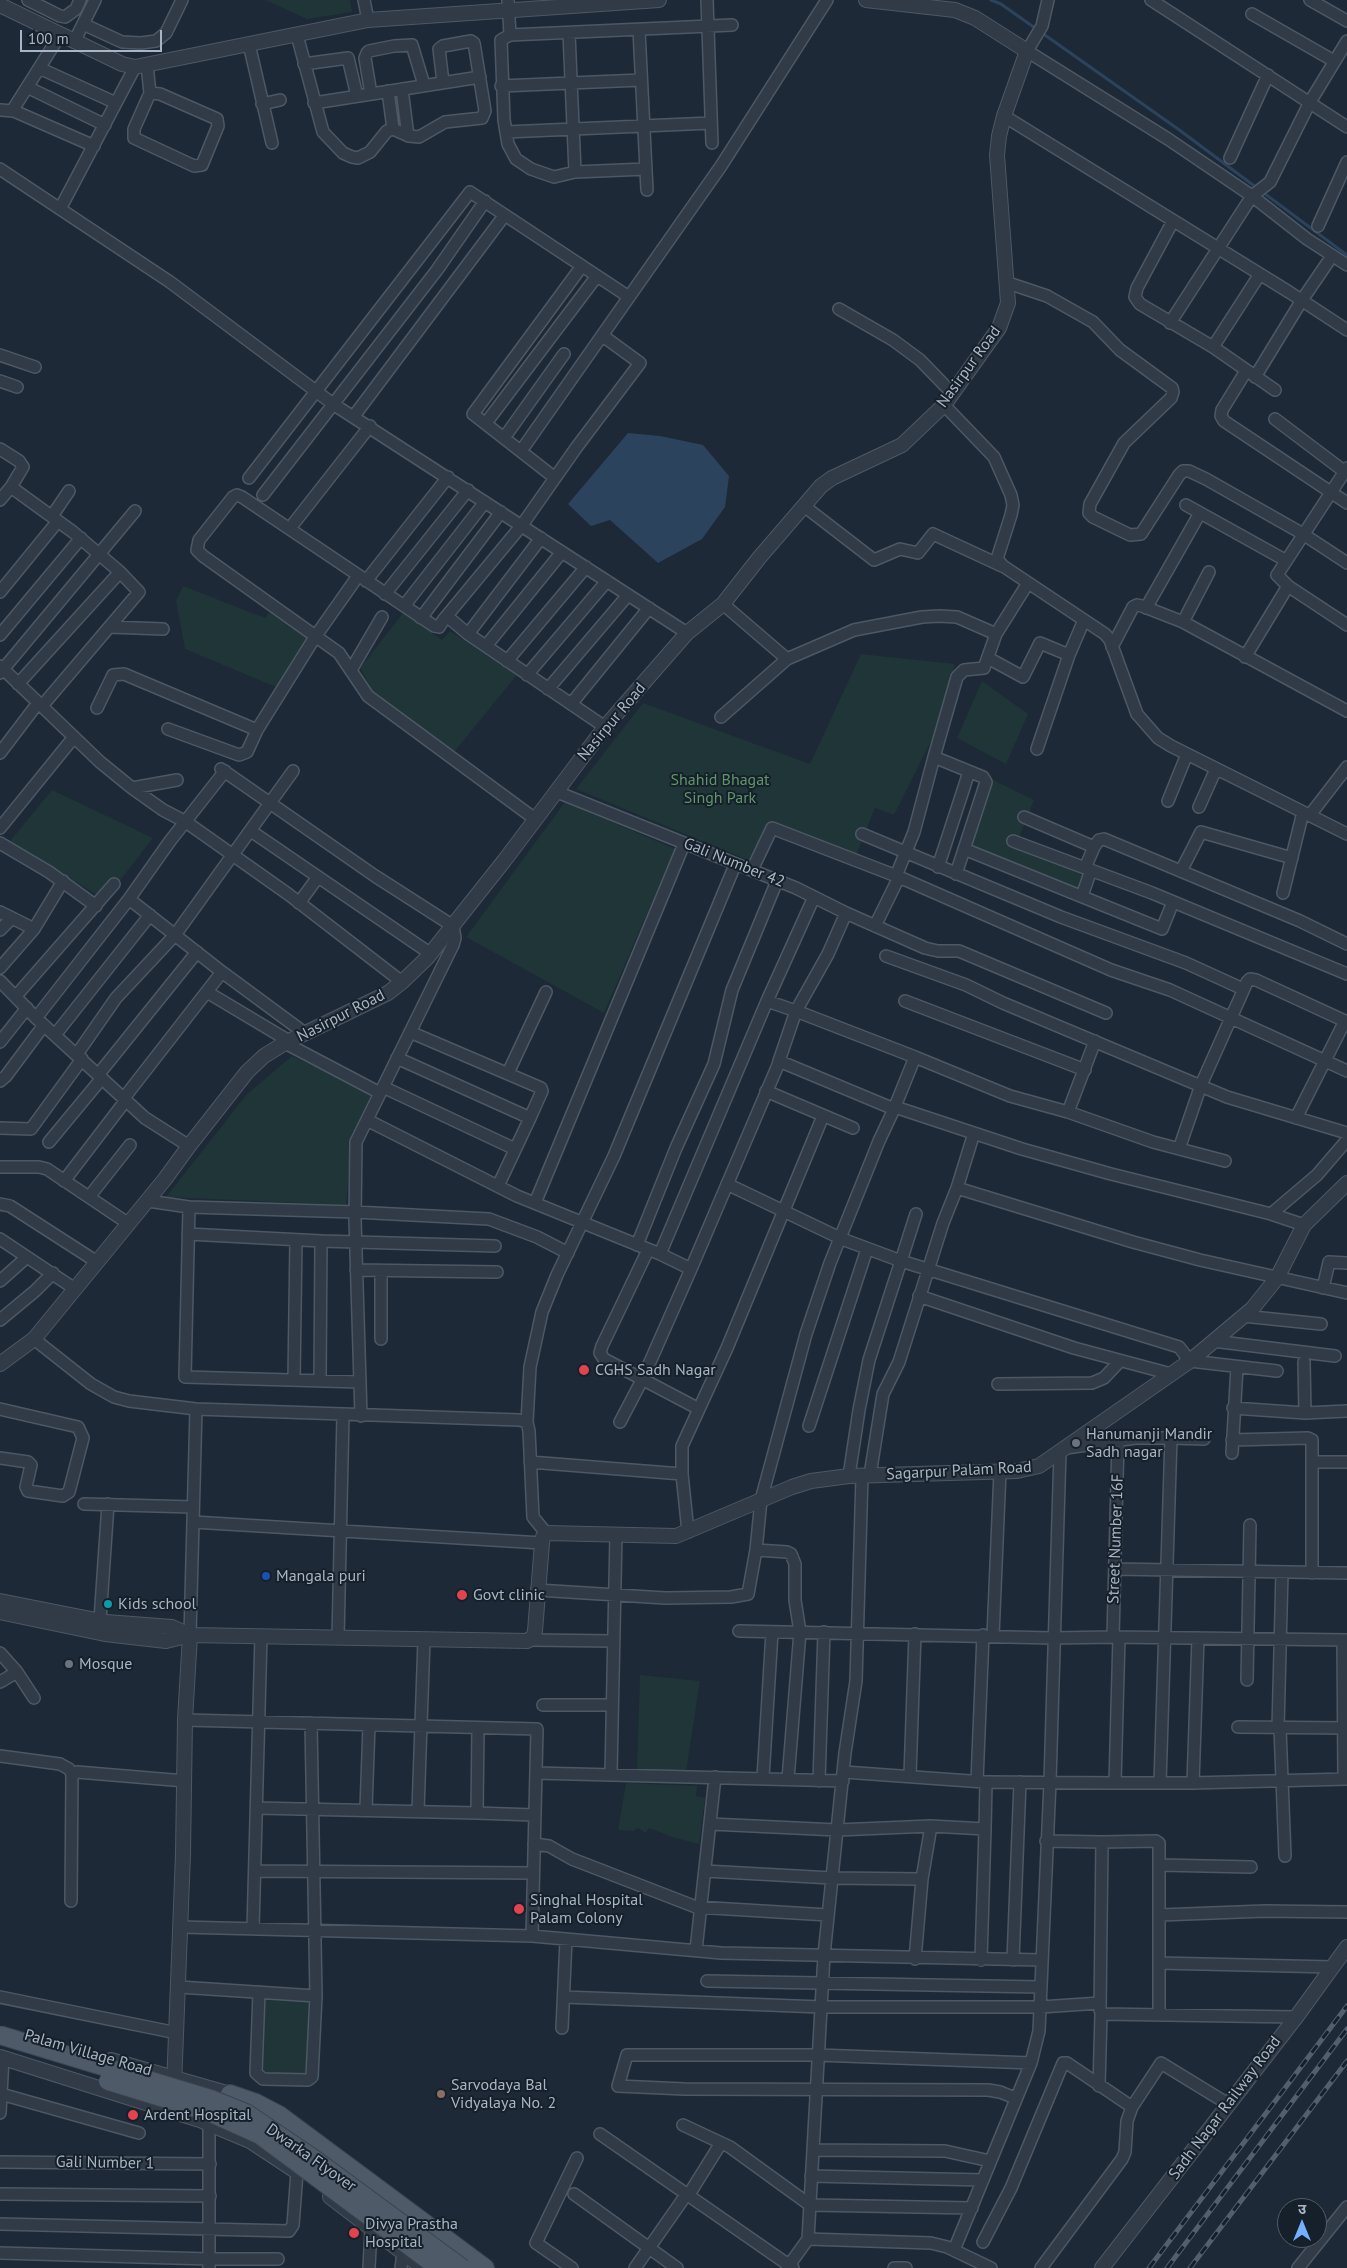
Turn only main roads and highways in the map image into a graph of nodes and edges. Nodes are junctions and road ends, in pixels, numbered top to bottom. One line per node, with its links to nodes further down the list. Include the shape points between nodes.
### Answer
1 (0, 2035): 5 (main road, Dwarka Flyover, bridge, via 211,2099 246,2113)
2 (1, 2054): 4 (main road, Dwarka Flyover, bridge, via 209,2112 260,2135)
3 (230, 2094): 6 (main road, via 279,2115)
4 (439, 2268)
5 (462, 2268)
6 (485, 2268)

